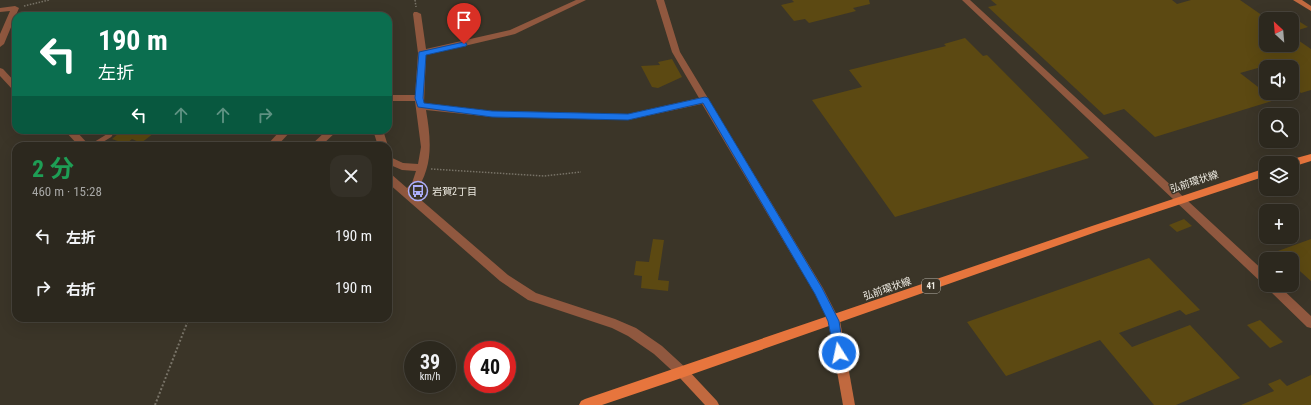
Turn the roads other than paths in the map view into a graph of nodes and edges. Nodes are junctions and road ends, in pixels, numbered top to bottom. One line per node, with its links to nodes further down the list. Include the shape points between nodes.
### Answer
1 (582, 0): 11 (street, via 512,32)
2 (660, 0): 15 (street, via 676,52)
3 (966, 0): 32 (street)
4 (1297, 0): 5 (street)
5 (1311, 9)
6 (0, 10): 7 (street, via 15,8)
7 (13, 12)
8 (417, 14): 11 (street)
9 (12, 15): 10 (street)
10 (0, 44)
11 (422, 53): 16 (street)
12 (0, 72): 13 (street)
13 (12, 84)
14 (392, 98): 16 (street)
15 (705, 100): 16 (street, via 628,117 492,114); 35 (street, via 819,291)
16 (420, 102): 28 (street, via 426,147)
17 (73, 134): 21 (street)
18 (108, 134): 22 (lane)
19 (283, 134): 23 (street)
20 (328, 134): 24 (street)
21 (81, 142)
22 (99, 142)
23 (275, 142)
24 (320, 142)
25 (1311, 157): 26 (main road)
26 (1299, 161)
27 (392, 162): 28 (street)
28 (422, 168): 31 (street, via 416,184)
29 (1259, 174): 32 (main road, 弘前環状線 / 41)
30 (392, 181): 31 (street)
31 (408, 195): 37 (street, via 521,290 532,297 632,332)
32 (1179, 199): 33 (street); 35 (main road, 弘前環状線 / 41)
33 (1259, 273)
34 (1278, 292): 36 (street)
35 (834, 321): 37 (main road, 弘前環状線 / 41); 40 (street)
36 (1311, 323)
37 (683, 372): 38 (main road, 弘前環状線 / 41); 39 (street)
38 (586, 405)
39 (713, 405)
40 (849, 405)

